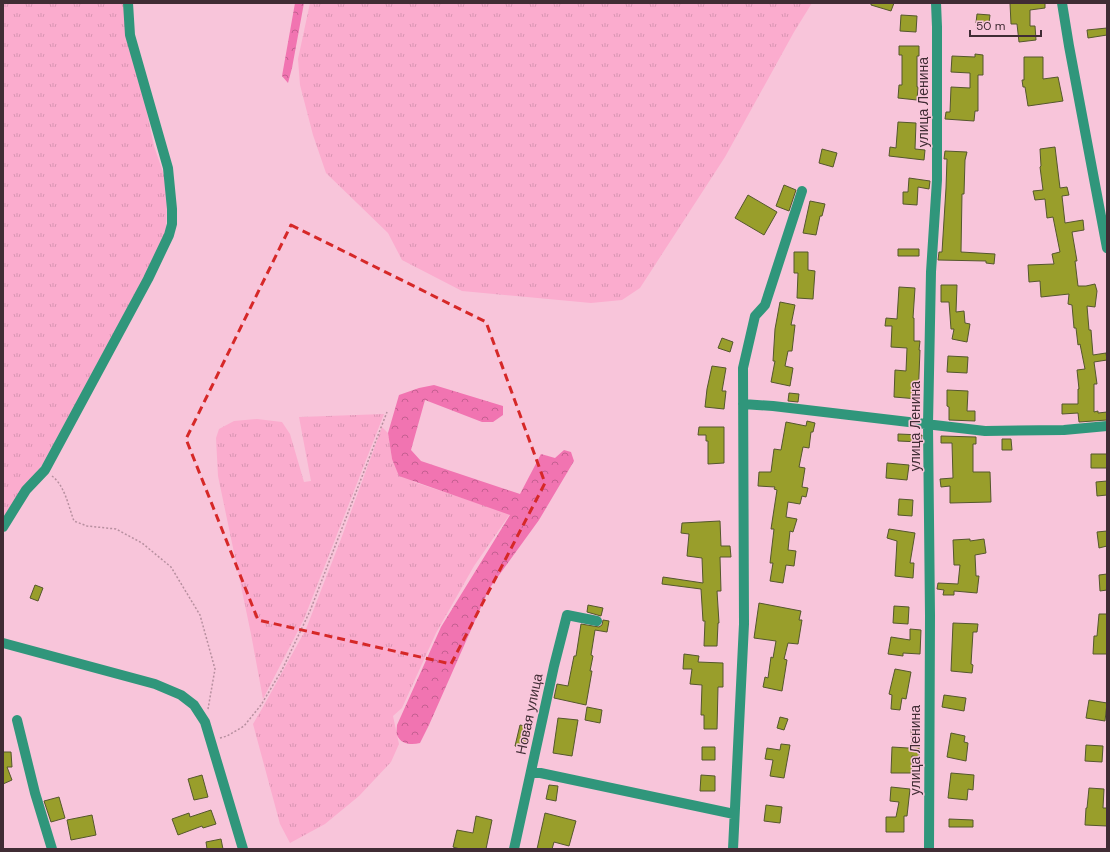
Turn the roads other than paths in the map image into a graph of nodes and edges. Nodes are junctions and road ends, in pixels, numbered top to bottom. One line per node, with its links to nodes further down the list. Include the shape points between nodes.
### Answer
1 (128, 3): 9 (street, via 130,35 168,168 172,224 148,280 45,470 26,490)
2 (936, 3): 7 (street, улица Ленина, via 937,180 931,272)
3 (1062, 3): 5 (street)
4 (802, 191): 6 (street, via 765,305 755,316 743,368)
5 (1107, 248)
6 (743, 404): 7 (street); 14 (street, via 744,624)
7 (928, 424): 8 (street, via 985,431 1064,430); 19 (street, улица Ленина)
8 (1107, 426)
9 (3, 527)
10 (597, 621): 13 (street, Новая улица, via 567,615)
11 (3, 643): 16 (street, via 155,684 181,695 194,705 205,722)
12 (18, 720): 15 (street, via 35,793)
13 (531, 771): 14 (street); 17 (street, Новая улица)
14 (734, 814): 18 (street)
15 (52, 849)
16 (243, 849)
17 (514, 849)
18 (733, 849)
19 (929, 849)

